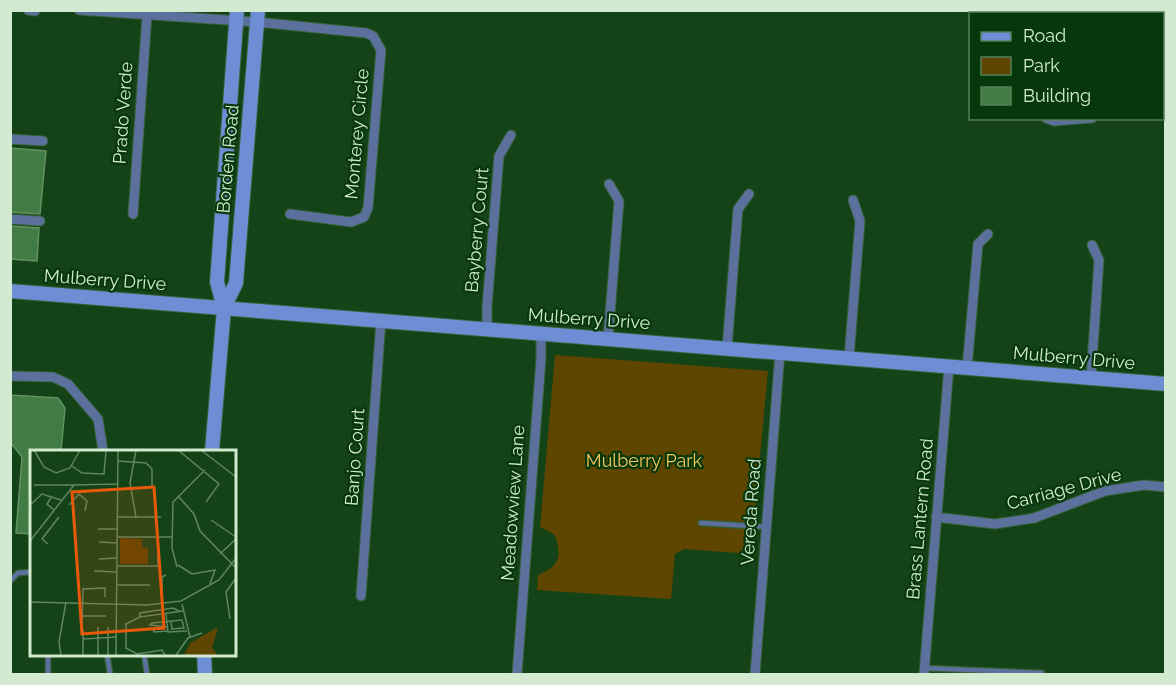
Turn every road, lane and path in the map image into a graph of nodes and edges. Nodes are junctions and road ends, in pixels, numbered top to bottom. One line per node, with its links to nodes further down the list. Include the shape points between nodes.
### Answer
1 (28, 10): 3 (street)
2 (79, 10): 4 (street)
3 (35, 11)
4 (147, 15): 5 (street); 15 (street, Prado Verde)
5 (236, 16): 6 (street); 22 (main road, Borden Road, via 217,282)
6 (257, 16): 16 (street, Monterey Circle, via 366,33 373,36 381,50 368,208 364,217 351,222); 22 (main road, Borden Road, via 236,283)
7 (1051, 120): 8 (street)
8 (1067, 120)
9 (511, 135): 24 (street, Bayberry Court, via 499,156)
10 (10, 138): 11 (street)
11 (43, 141)
12 (609, 184): 26 (street, via 618,201)
13 (749, 194): 27 (street, via 738,209)
14 (853, 200): 29 (street, via 860,221)
15 (133, 214)
16 (290, 214)
17 (10, 219): 18 (street)
18 (40, 221)
19 (988, 234): 31 (street, via 978,244)
20 (1092, 245): 33 (street, via 1099,260)
21 (10, 291): 22 (main road, Mulberry Drive)
22 (224, 308): 23 (main road, Mulberry Drive); 36 (main road, Borden Road)
23 (381, 320): 24 (main road, Mulberry Drive); 43 (street, Banjo Court)
24 (487, 330): 25 (main road, Mulberry Drive)
25 (541, 333): 26 (main road, Mulberry Drive); 54 (street, Meadowview Lane)
26 (608, 339): 27 (main road, Mulberry Drive)
27 (727, 348): 28 (main road, Mulberry Drive)
28 (780, 352): 29 (main road, Mulberry Drive); 40 (street, Vereda Road)
29 (849, 358): 30 (main road, Mulberry Drive)
30 (949, 366): 31 (main road, Mulberry Drive); 38 (street, Brass Lantern Road)
31 (968, 368): 33 (main road, Mulberry Drive)
32 (10, 376): 35 (street, via 53,377 68,384 99,419)
33 (1091, 377): 34 (main road, Mulberry Drive)
34 (1166, 384)
35 (103, 450)
36 (212, 450)
37 (1166, 487): 38 (street, Carriage Drive, via 1144,485 1105,491 1034,518 995,524)
38 (936, 517): 48 (street, Brass Lantern Road)
39 (701, 523): 40 (lane)
40 (766, 527): 55 (street, Vereda Road)
41 (30, 572): 42 (lane, via 18,573)
42 (10, 581)
43 (361, 596)
44 (48, 655): 50 (lane)
45 (107, 655): 51 (lane)
46 (144, 655): 52 (lane)
47 (204, 655): 53 (main road)
48 (924, 671): 49 (lane)
49 (1042, 673)
50 (48, 675)
51 (110, 675)
52 (147, 675)
53 (205, 675)
54 (517, 675)
55 (755, 675)

